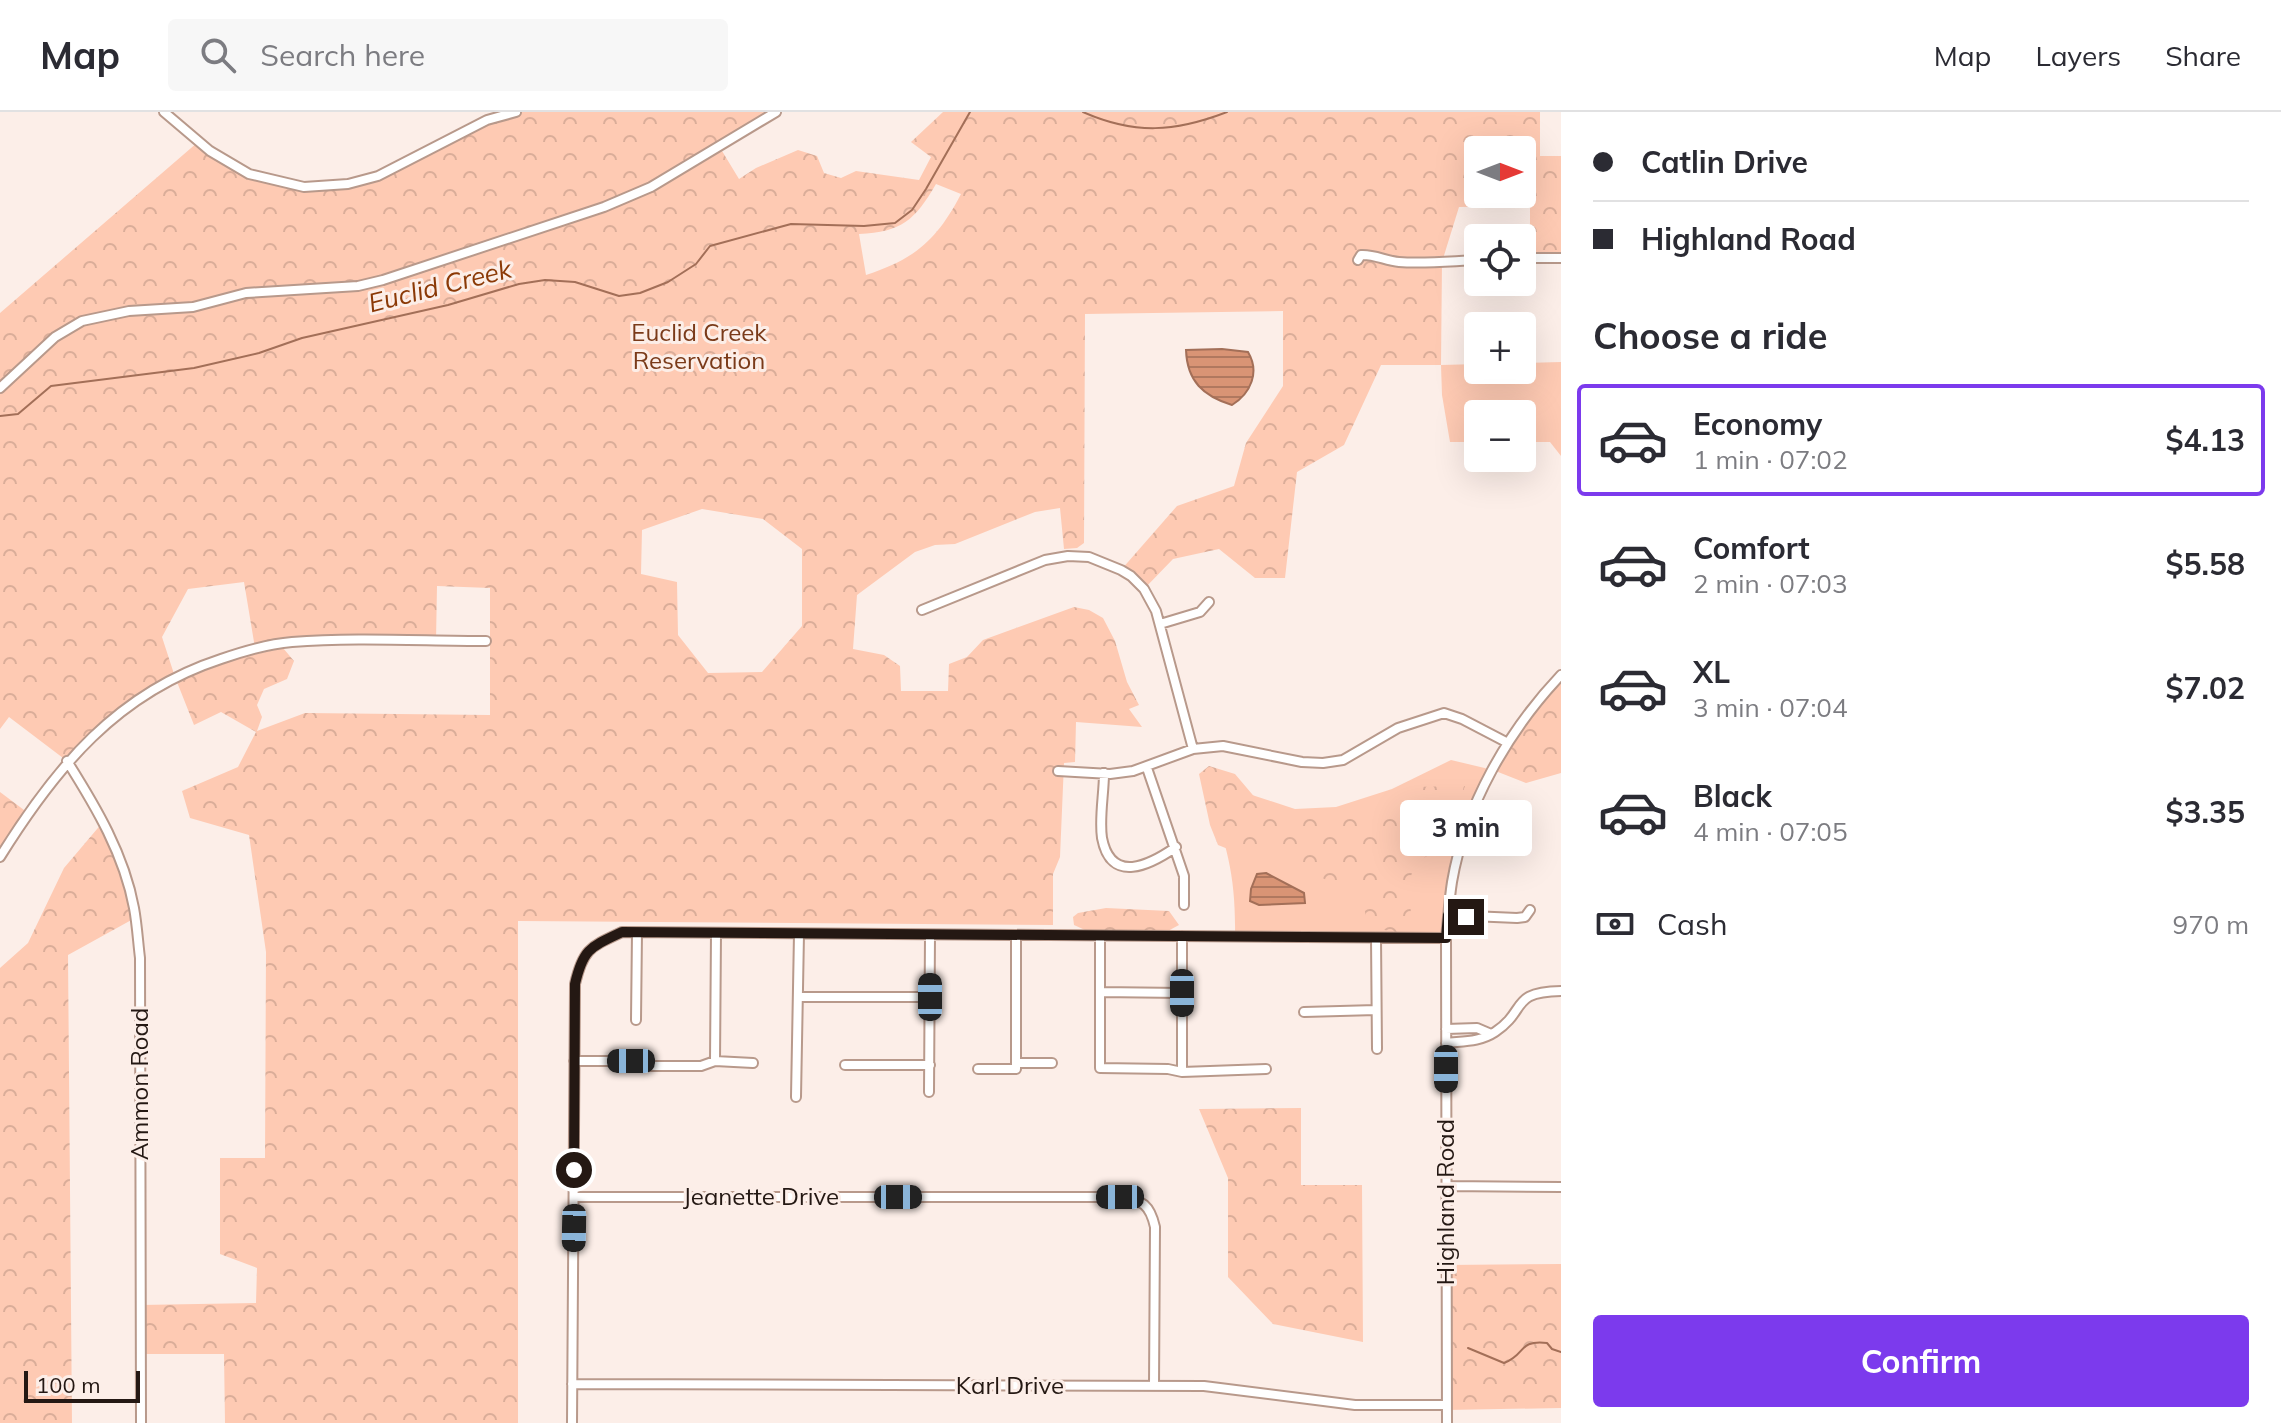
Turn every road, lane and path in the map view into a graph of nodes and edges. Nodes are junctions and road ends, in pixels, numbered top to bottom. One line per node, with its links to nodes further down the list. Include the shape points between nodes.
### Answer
1 (164, 112): 2 (street, via 210,151 249,174 304,187 378,176 487,120)
2 (516, 112)
3 (776, 112): 8 (street, via 651,187 383,280 246,293 193,307 129,311 82,321 55,337)
4 (1536, 258): 5 (street)
5 (1561, 258)
6 (1358, 260): 7 (street, via 1367,254 1386,261)
7 (1464, 261)
8 (0, 388)
9 (1209, 602): 11 (street, via 1200,612)
10 (922, 610): 11 (street, via 1045,560 1089,557 1131,576 1144,589)
11 (1160, 624): 15 (street)
12 (486, 641): 16 (street, via 290,642 248,650 175,677 142,697 103,725)
13 (1561, 675): 14 (street, Highland Road)
14 (1508, 743): 15 (street, via 1444,713 1398,728 1343,760 1323,763 1223,746); 24 (street, Highland Road, via 1471,817 1452,880)
15 (1193, 749): 17 (street)
16 (67, 761): 21 (street); 64 (street, Ammon Road, via 119,856 134,908 140,958)
17 (1147, 768): 19 (street); 20 (street)
18 (1058, 771): 19 (street)
19 (1104, 773): 20 (street, via 1102,835 1107,853 1120,865 1137,868)
20 (1176, 847): 22 (street)
21 (0, 857)
22 (1184, 905)
23 (1530, 910): 24 (street, via 1517,918)
24 (1448, 915): 33 (street, Highland Road)
25 (637, 933): 26 (street); 41 (street); 46 (street, via 622,932 597,943 581,959 575,984)
26 (716, 934): 27 (street); 47 (street)
27 (799, 934): 28 (street); 37 (street)
28 (930, 935): 29 (street); 38 (street)
29 (1016, 935): 30 (street); 49 (street)
30 (1100, 936): 31 (street); 35 (street)
31 (1182, 936): 32 (street); 36 (street)
32 (1376, 938): 33 (street); 39 (street)
33 (1446, 938): 42 (street, Highland Road)
34 (1561, 991): 43 (street, via 1538,991 1524,998)
35 (1100, 992): 36 (street); 55 (street, via 1100,1068)
36 (1182, 993): 55 (street)
37 (798, 997): 38 (street); 57 (street)
38 (930, 997): 52 (street)
39 (1376, 1010): 40 (street); 45 (street)
40 (1304, 1012)
41 (636, 1020)
42 (1446, 1029): 43 (street, via 1477,1028); 44 (street, Highland Road)
43 (1491, 1034): 44 (street)
44 (1446, 1043): 58 (street, Highland Road)
45 (1377, 1049)
46 (574, 1061): 47 (street, via 646,1066); 60 (street)
47 (715, 1061): 48 (street)
48 (753, 1063)
49 (1016, 1063): 50 (street); 53 (street, via 1016,1069)
50 (1052, 1063)
51 (845, 1065): 52 (street)
52 (930, 1065): 56 (street)
53 (978, 1069)
54 (1266, 1069): 55 (street)
55 (1182, 1072)
56 (929, 1092)
57 (796, 1097)
58 (1446, 1186): 59 (street); 63 (street, Highland Road)
59 (1561, 1187)
60 (574, 1197): 61 (street); 62 (street, Jeanette Drive, via 1139,1199 1150,1209 1155,1227)
61 (572, 1384): 62 (street, Karl Drive); 65 (street)
62 (1154, 1386): 63 (street, Karl Drive, via 1228,1388 1355,1405)
63 (1447, 1405): 66 (street, Highland Road)
64 (141, 1423)
65 (572, 1423)
66 (1447, 1423)

